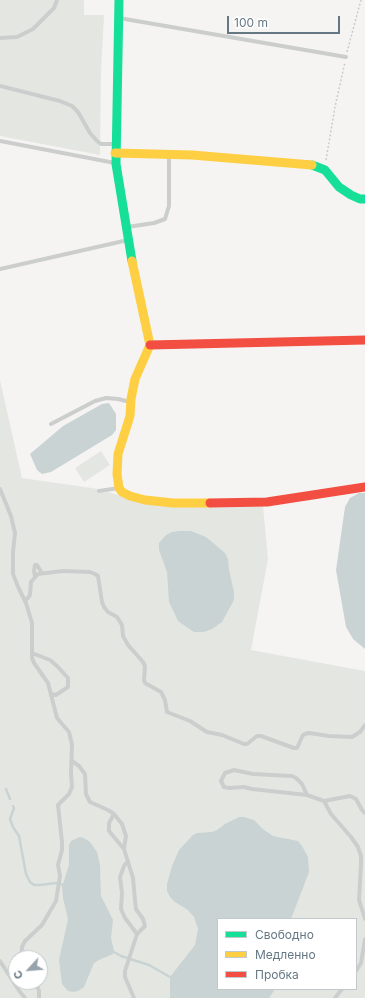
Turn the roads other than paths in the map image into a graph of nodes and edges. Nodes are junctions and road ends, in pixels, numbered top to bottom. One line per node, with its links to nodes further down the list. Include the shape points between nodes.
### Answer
1 (57, 0): 4 (lane, via 54,8 26,34)
2 (119, 0): 3 (street)
3 (119, 18): 5 (lane); 8 (street)
4 (0, 38)
5 (346, 57)
6 (0, 86): 8 (lane, via 72,106 100,144)
7 (0, 141): 10 (lane)
8 (115, 149): 9 (street); 10 (street)
9 (169, 155): 11 (street, via 309,164 324,170 339,187 351,195); 12 (lane, via 168,206 165,219)
10 (116, 164): 12 (street)
11 (365, 200)
12 (126, 227): 13 (street)
13 (128, 240): 14 (lane); 16 (street)
14 (0, 269)
15 (365, 340): 16 (street)
16 (150, 345): 17 (street, via 135,379)
17 (130, 402): 18 (lane, via 106,398 95,401); 20 (street, via 130,416 118,454 116,474)
18 (51, 424)
19 (365, 487): 20 (street, via 267,502 181,503 145,500 130,496)
20 (119, 488): 22 (lane)
21 (0, 489): 25 (lane, via 15,533 13,574)
22 (99, 491)
23 (42, 573): 24 (lane); 24 (lane, via 35,565); 28 (lane, via 90,572 98,576 104,607 117,617 128,645 143,662 145,683 161,692 167,712 190,721 207,732 244,744 261,736 297,748 305,734 352,736 360,732)
24 (35, 576): 25 (lane, via 31,582 30,595)
25 (24, 599): 26 (lane, via 33,628)
26 (32, 653): 27 (lane, via 34,663 48,683); 27 (lane, via 50,660 68,678 68,687 56,695)
27 (52, 694): 29 (lane, via 58,718 71,736)
28 (365, 725)
29 (72, 761): 33 (lane, via 85,774 86,794 90,802); 39 (lane, via 72,787 58,805 62,842 58,865 58,892 54,907 42,925 25,941)
30 (307, 795): 30 (lane, via 244,787 229,788 224,787 221,781 225,773 234,770 252,774 292,776 302,784); 31 (lane)
31 (324, 801): 32 (lane, via 354,797); 36 (lane, via 331,814 358,847 362,864 359,900)
32 (365, 813)
33 (114, 814): 34 (lane, via 124,828); 34 (lane, via 108,823 109,831)
34 (124, 849): 35 (lane)
35 (128, 861): 37 (lane, via 120,877 121,909); 37 (lane, via 133,878 136,909 145,926)
36 (365, 919)
37 (136, 934): 43 (lane, via 125,968 125,976)
38 (365, 938): 41 (lane, via 361,963)
39 (22, 950)
40 (0, 961): 42 (lane)
41 (357, 969)
42 (25, 998)
43 (134, 998)

